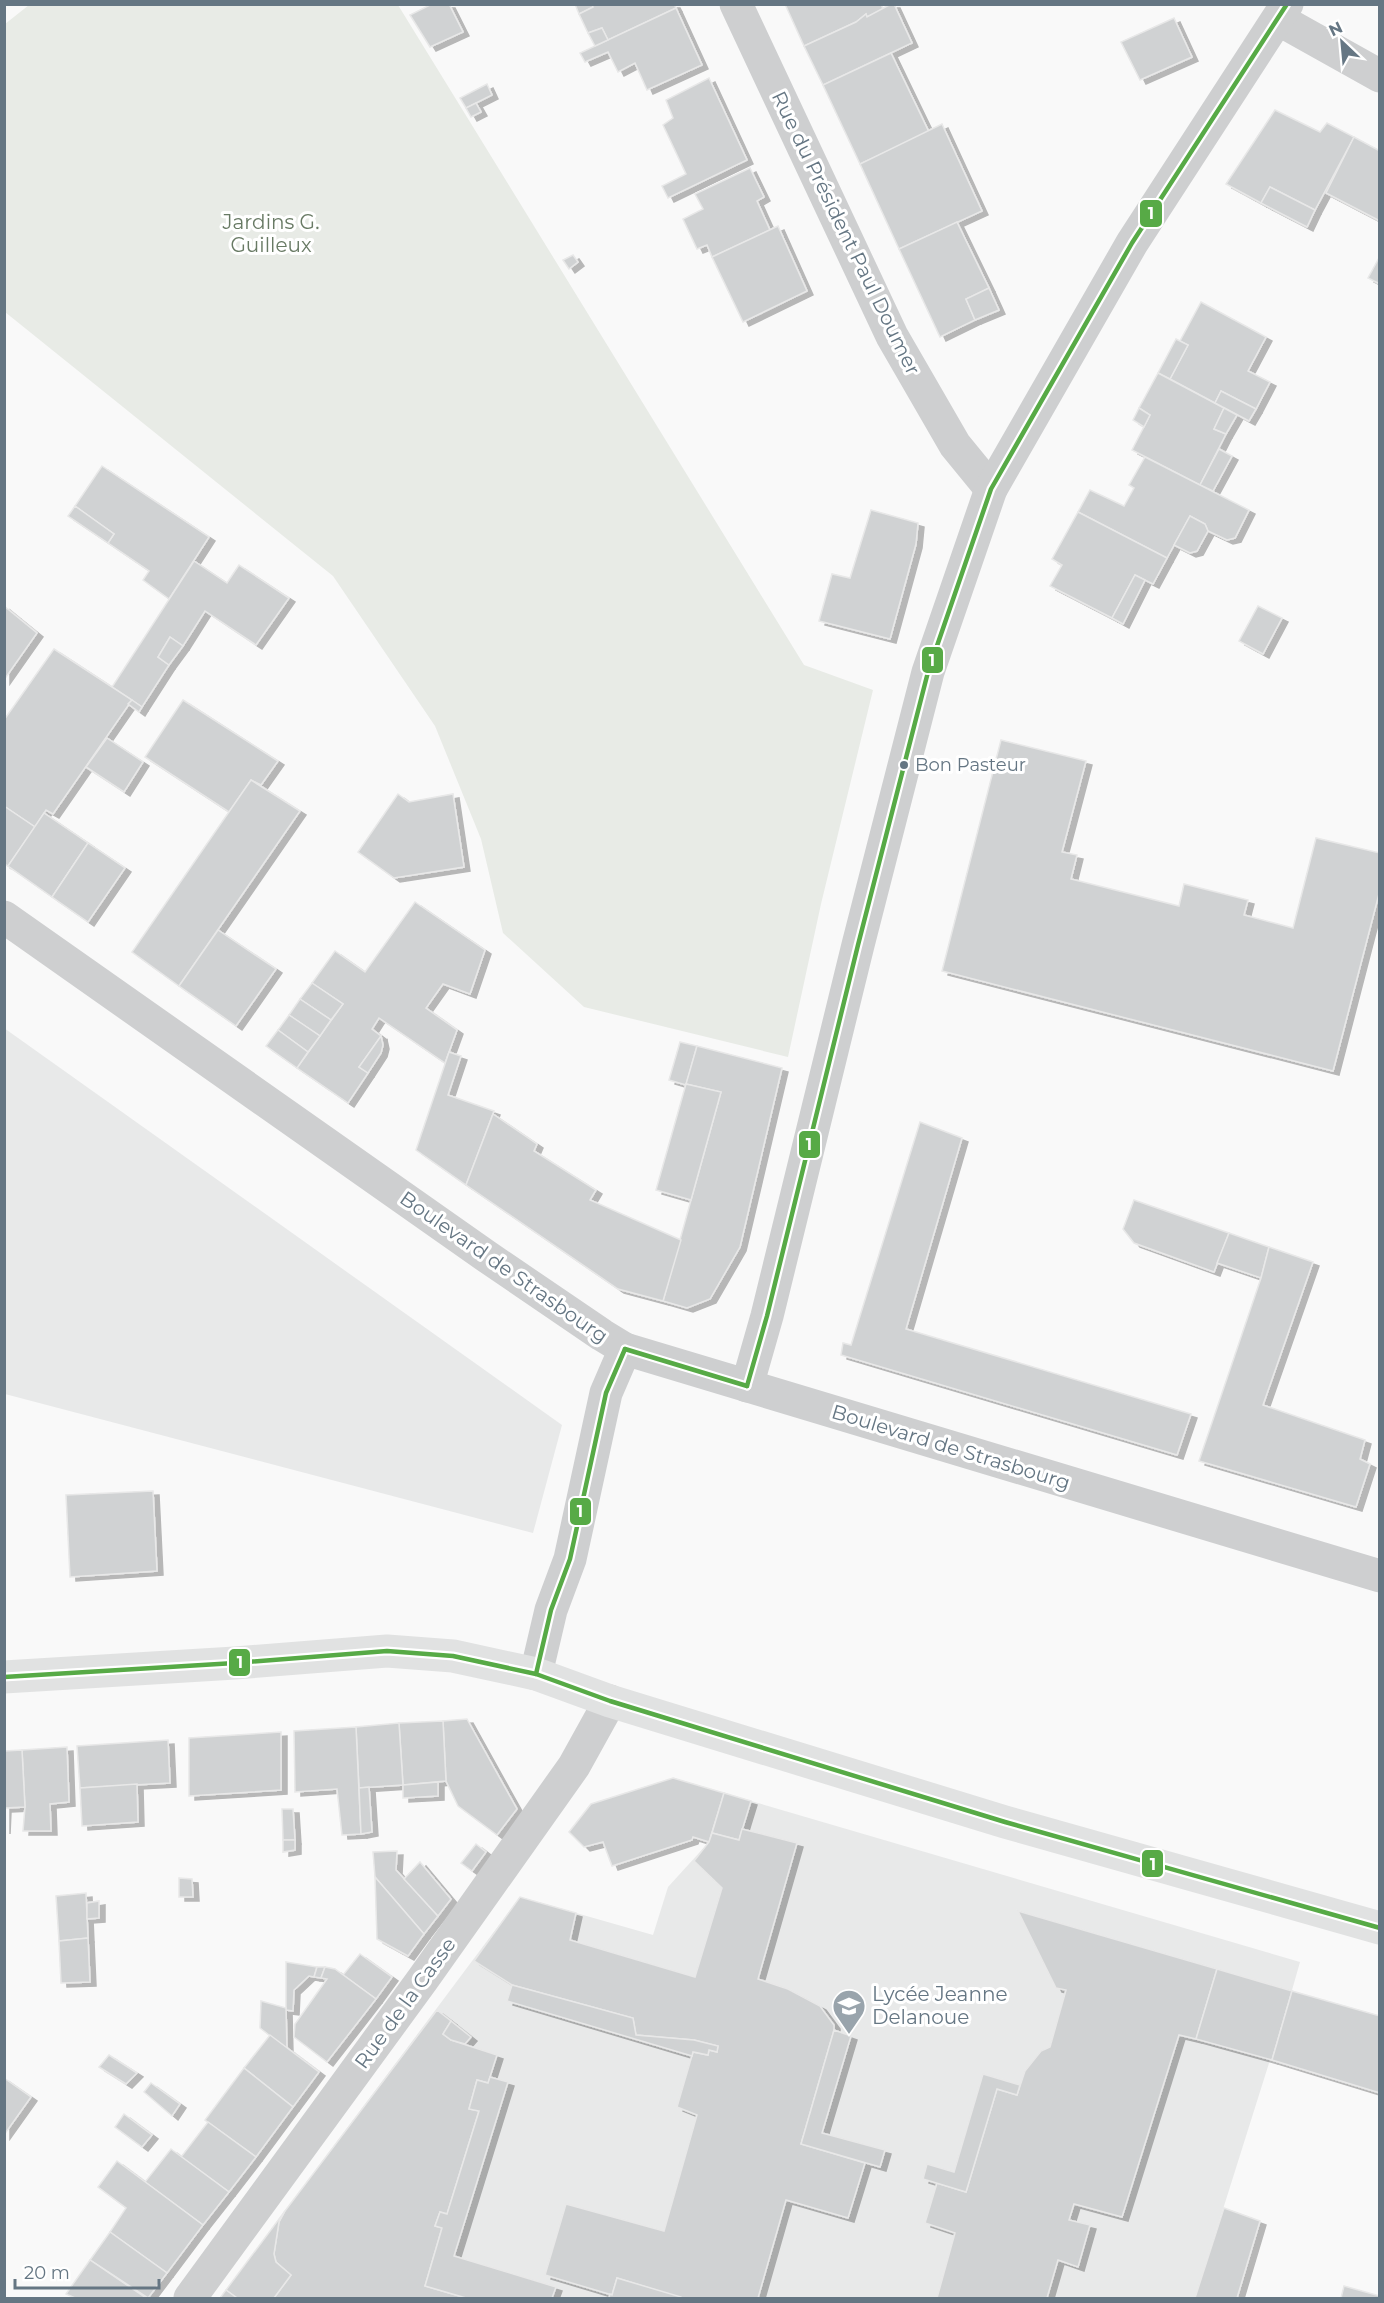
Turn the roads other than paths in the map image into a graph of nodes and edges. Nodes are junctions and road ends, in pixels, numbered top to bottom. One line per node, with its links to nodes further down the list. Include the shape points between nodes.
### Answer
1 (736, 4): 4 (street, Rue du Président Paul Doumer, via 892,336 955,445)
2 (1283, 12): 3 (street); 4 (street, via 1132,243)
3 (1380, 76)
4 (991, 489): 7 (street, via 928,672)
5 (4, 917): 6 (street, Boulevard de Strasbourg, via 486,1256)
6 (625, 1349): 7 (street, Boulevard de Strasbourg); 9 (street, via 606,1393 570,1559 551,1610)
7 (747, 1386): 8 (street, Boulevard de Strasbourg)
8 (1380, 1576)
9 (536, 1674): 10 (main road, via 453,1656 387,1651); 11 (main road)
10 (4, 1677)
11 (610, 1701): 12 (main road, via 1005,1821); 13 (street, Rue de la Casse, via 574,1766)
12 (1380, 1928)
13 (190, 2298)

